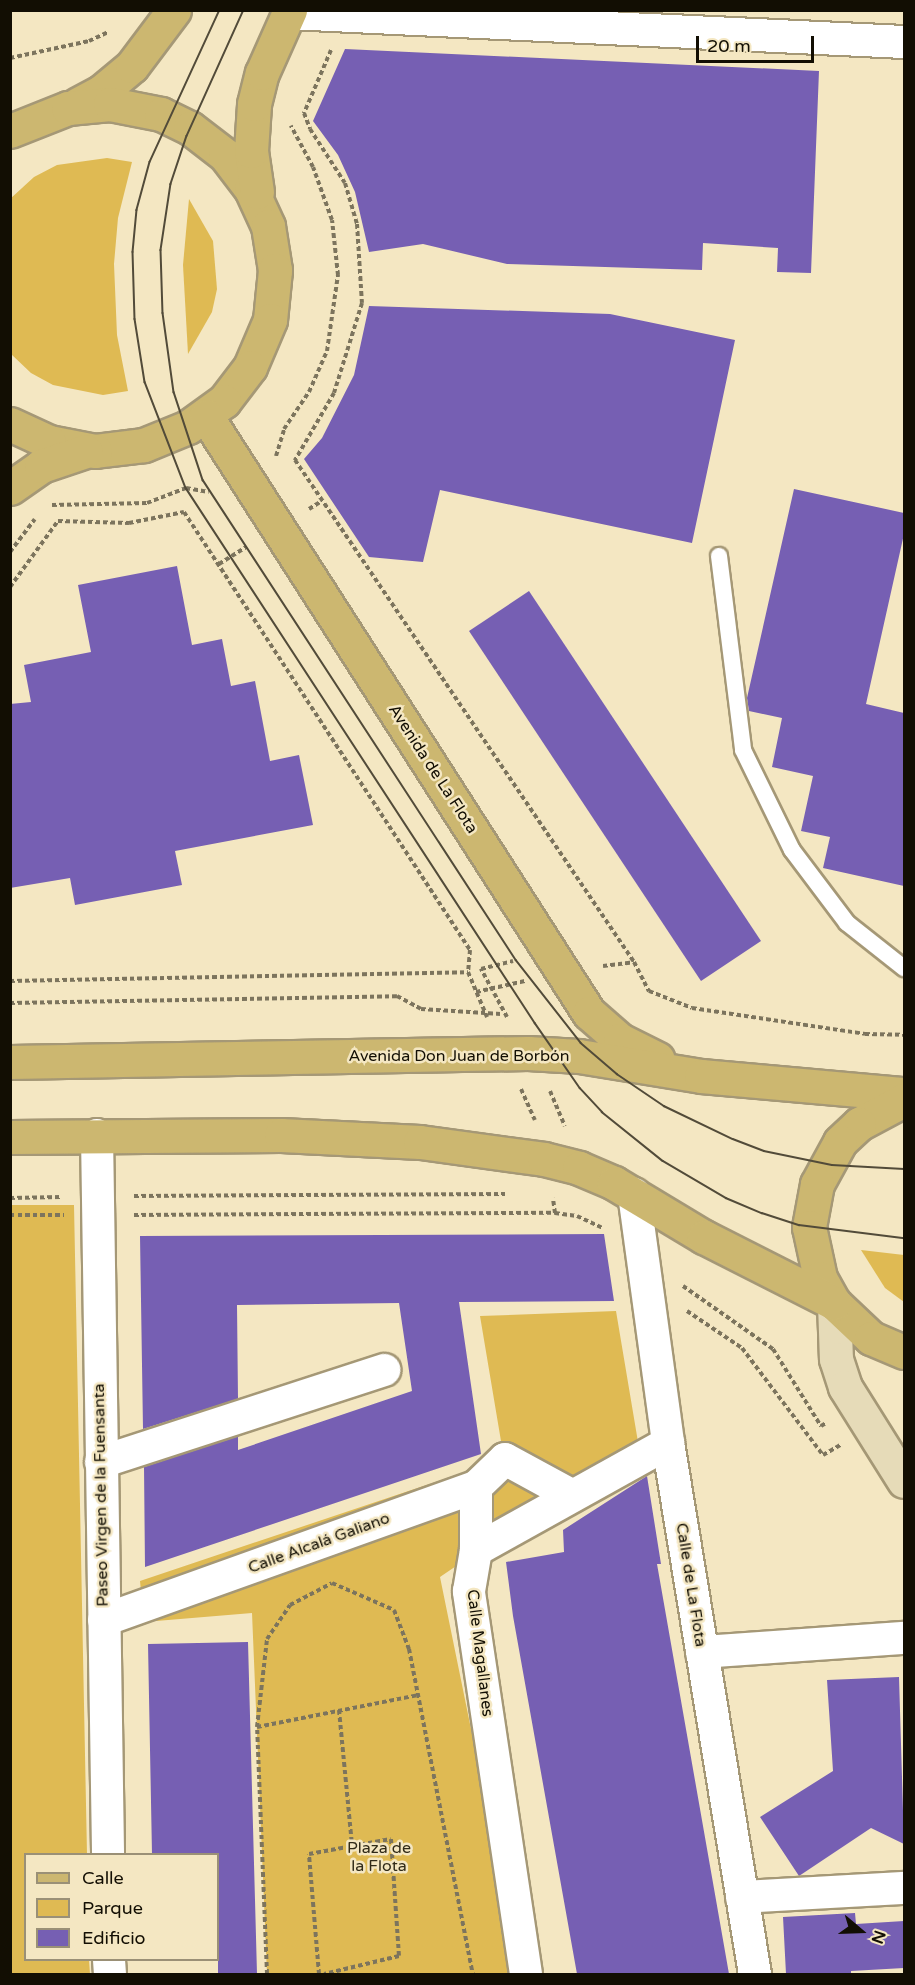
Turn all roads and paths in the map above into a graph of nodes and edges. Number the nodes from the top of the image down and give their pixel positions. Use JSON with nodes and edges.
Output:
{"nodes":[{"id":1,"x":174,"y":10,"type":"edge"},
{"id":2,"x":290,"y":12,"type":"edge"},
{"id":3,"x":347,"y":16,"type":"junction"},
{"id":4,"x":801,"y":24,"type":"edge"},
{"id":5,"x":112,"y":28,"type":"dead end"},
{"id":6,"x":904,"y":42,"type":"edge"},
{"id":7,"x":10,"y":58,"type":"edge"},
{"id":8,"x":68,"y":108,"type":"junction"},
{"id":9,"x":10,"y":131,"type":"edge"},
{"id":10,"x":261,"y":208,"type":"junction"},
{"id":11,"x":206,"y":416,"type":"junction"},
{"id":12,"x":10,"y":424,"type":"edge"},
{"id":13,"x":95,"y":450,"type":"junction"},
{"id":14,"x":10,"y":488,"type":"edge"},
{"id":15,"x":719,"y":556,"type":"dead end"},
{"id":16,"x":10,"y":587,"type":"edge"},
{"id":17,"x":904,"y":968,"type":"edge"},
{"id":18,"x":468,"y":972,"type":"junction"},
{"id":19,"x":10,"y":981,"type":"edge"},
{"id":20,"x":10,"y":1003,"type":"edge"},
{"id":21,"x":485,"y":1013,"type":"junction"},
{"id":22,"x":506,"y":1014,"type":"dead end"},
{"id":23,"x":904,"y":1035,"type":"edge"},
{"id":24,"x":502,"y":1053,"type":"junction"},
{"id":25,"x":10,"y":1062,"type":"edge"},
{"id":26,"x":701,"y":1076,"type":"junction"},
{"id":27,"x":904,"y":1094,"type":"edge"},
{"id":28,"x":904,"y":1100,"type":"edge"},
{"id":29,"x":97,"y":1135,"type":"junction"},
{"id":30,"x":10,"y":1137,"type":"edge"},
{"id":31,"x":544,"y":1159,"type":"junction"},
{"id":32,"x":508,"y":1194,"type":"dead end"},
{"id":33,"x":634,"y":1194,"type":"junction"},
{"id":34,"x":541,"y":1196,"type":"dead end"},
{"id":35,"x":552,"y":1197,"type":"junction"},
{"id":36,"x":10,"y":1198,"type":"edge"},
{"id":37,"x":563,"y":1201,"type":"dead end"},
{"id":38,"x":96,"y":1206,"type":"junction"},
{"id":39,"x":555,"y":1213,"type":"junction"},
{"id":40,"x":10,"y":1215,"type":"edge"},
{"id":41,"x":608,"y":1233,"type":"dead end"},
{"id":42,"x":642,"y":1258,"type":"junction"},
{"id":43,"x":834,"y":1303,"type":"junction"},
{"id":44,"x":648,"y":1305,"type":"junction"},
{"id":45,"x":904,"y":1352,"type":"edge"},
{"id":46,"x":384,"y":1370,"type":"dead end"},
{"id":47,"x":863,"y":1419,"type":"junction"},
{"id":48,"x":668,"y":1443,"type":"junction"},
{"id":49,"x":101,"y":1462,"type":"junction"},
{"id":50,"x":904,"y":1481,"type":"edge"},
{"id":51,"x":476,"y":1487,"type":"junction"},
{"id":52,"x":571,"y":1495,"type":"junction"},
{"id":53,"x":476,"y":1550,"type":"junction"},
{"id":54,"x":104,"y":1620,"type":"junction"},
{"id":55,"x":904,"y":1638,"type":"edge"},
{"id":56,"x":702,"y":1652,"type":"junction"},
{"id":57,"x":418,"y":1695,"type":"junction"},
{"id":58,"x":339,"y":1710,"type":"junction"},
{"id":59,"x":256,"y":1727,"type":"junction"},
{"id":60,"x":352,"y":1845,"type":"junction"},
{"id":61,"x":108,"y":1853,"type":"edge"},
{"id":62,"x":904,"y":1888,"type":"edge"},
{"id":63,"x":742,"y":1897,"type":"junction"},
{"id":64,"x":267,"y":1974,"type":"edge"},
{"id":65,"x":319,"y":1974,"type":"edge"},
{"id":66,"x":324,"y":1974,"type":"edge"},
{"id":67,"x":473,"y":1974,"type":"edge"},
{"id":68,"x":526,"y":1974,"type":"edge"},
{"id":69,"x":755,"y":1974,"type":"edge"}],
"edges":[{"from":1,"to":8,"type":"main road"},
{"from":2,"to":3,"type":"street"},
{"from":2,"to":10,"type":"main road"},
{"from":3,"to":4,"type":"street"},
{"from":3,"to":23,"type":"path"},
{"from":4,"to":6,"type":"street"},
{"from":5,"to":7,"type":"path"},
{"from":8,"to":9,"type":"main road"},
{"from":8,"to":10,"type":"main road"},
{"from":10,"to":11,"type":"main road"},
{"from":11,"to":13,"type":"main road"},
{"from":11,"to":26,"type":"main road","name":"Avenida de La Flota"},
{"from":12,"to":13,"type":"main road"},
{"from":13,"to":14,"type":"main road"},
{"from":15,"to":17,"type":"lane"},
{"from":16,"to":18,"type":"path"},
{"from":18,"to":19,"type":"path"},
{"from":18,"to":21,"type":"path"},
{"from":20,"to":21,"type":"path"},
{"from":21,"to":22,"type":"path"},
{"from":21,"to":24,"type":"path"},
{"from":24,"to":25,"type":"main road","name":"Avenida Don Juan de Borbón"},
{"from":24,"to":26,"type":"main road","name":"Avenida Don Juan de Borbón"},
{"from":24,"to":31,"type":"path"},
{"from":26,"to":27,"type":"main road","name":"Avenida Don Juan de Borbón"},
{"from":28,"to":43,"type":"main road"},
{"from":29,"to":30,"type":"main road"},
{"from":29,"to":31,"type":"main road"},
{"from":29,"to":38,"type":"street","name":"Paseo Virgen de la Fuensanta"},
{"from":31,"to":33,"type":"main road"},
{"from":31,"to":35,"type":"path"},
{"from":32,"to":38,"type":"path"},
{"from":33,"to":42,"type":"street","name":"Calle de La Flota"},
{"from":33,"to":43,"type":"main road"},
{"from":34,"to":35,"type":"path"},
{"from":35,"to":37,"type":"path"},
{"from":35,"to":39,"type":"path"},
{"from":36,"to":38,"type":"path"},
{"from":38,"to":39,"type":"path"},
{"from":38,"to":40,"type":"path"},
{"from":38,"to":49,"type":"street","name":"Paseo Virgen de la Fuensanta"},
{"from":39,"to":41,"type":"path"},
{"from":42,"to":44,"type":"street","name":"Calle de La Flota"},
{"from":42,"to":47,"type":"path"},
{"from":43,"to":45,"type":"main road"},
{"from":43,"to":47,"type":"main road"},
{"from":44,"to":47,"type":"path"},
{"from":44,"to":48,"type":"street","name":"Calle de La Flota"},
{"from":46,"to":49,"type":"street"},
{"from":47,"to":50,"type":"main road"},
{"from":48,"to":52,"type":"street"},
{"from":48,"to":56,"type":"street","name":"Calle de La Flota"},
{"from":49,"to":54,"type":"street","name":"Paseo Virgen de la Fuensanta"},
{"from":51,"to":52,"type":"street"},
{"from":51,"to":53,"type":"street"},
{"from":51,"to":54,"type":"street","name":"Calle Alcalá Galiano"},
{"from":52,"to":53,"type":"street"},
{"from":53,"to":68,"type":"street","name":"Calle Magallanes"},
{"from":54,"to":61,"type":"street","name":"Paseo Virgen de la Fuensanta"},
{"from":55,"to":56,"type":"street"},
{"from":56,"to":63,"type":"street","name":"Calle de La Flota"},
{"from":57,"to":58,"type":"path"},
{"from":57,"to":59,"type":"path"},
{"from":57,"to":67,"type":"path"},
{"from":58,"to":59,"type":"path"},
{"from":58,"to":60,"type":"path"},
{"from":59,"to":64,"type":"path"},
{"from":60,"to":65,"type":"path"},
{"from":60,"to":66,"type":"path"},
{"from":62,"to":63,"type":"street"},
{"from":63,"to":69,"type":"street","name":"Calle de La Flota"}]}
